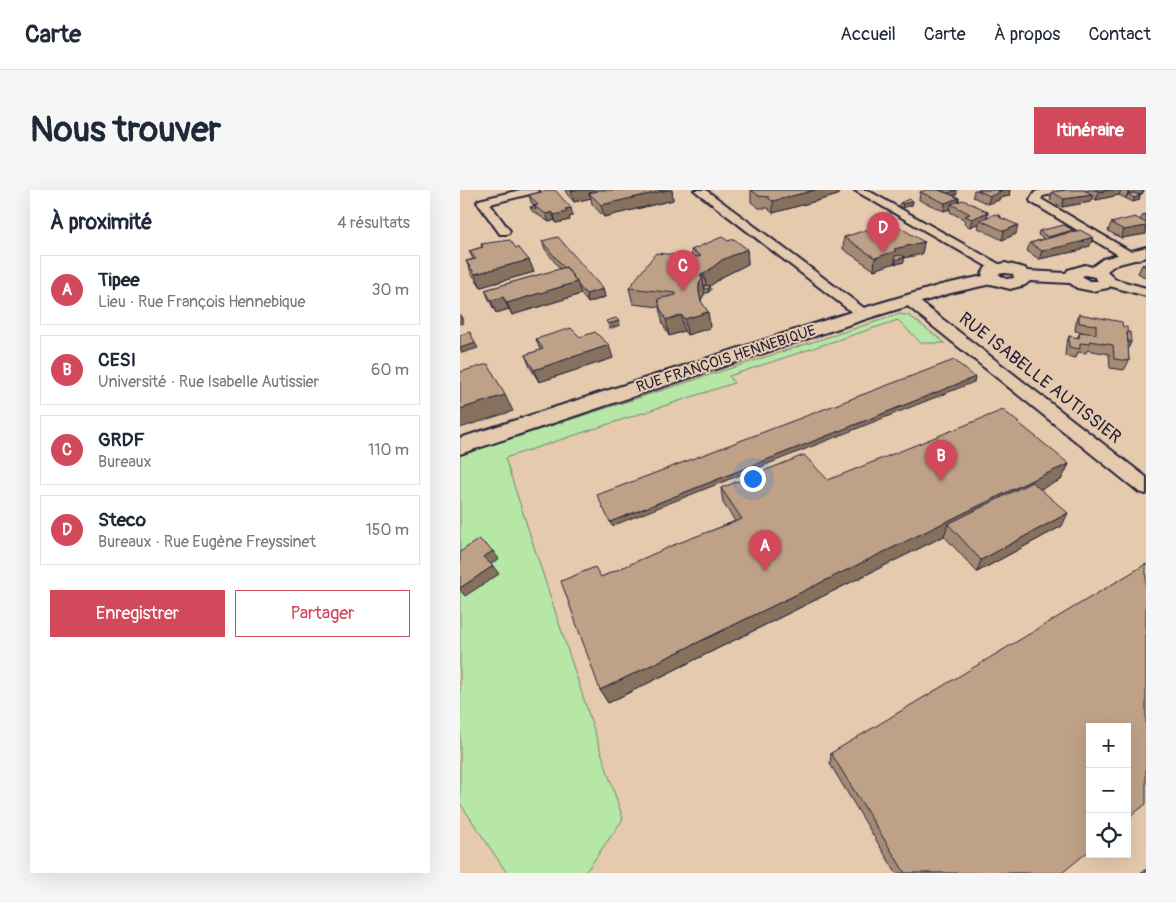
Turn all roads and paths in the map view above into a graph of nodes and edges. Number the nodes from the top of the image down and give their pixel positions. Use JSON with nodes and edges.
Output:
{"nodes":[{"id":1,"x":534,"y":190,"type":"edge"},
{"id":2,"x":699,"y":190,"type":"edge"},
{"id":3,"x":859,"y":190,"type":"edge"},
{"id":4,"x":1057,"y":190,"type":"edge"},
{"id":5,"x":504,"y":231,"type":"dead end"},
{"id":6,"x":1146,"y":252,"type":"edge"},
{"id":7,"x":1129,"y":256,"type":"junction"},
{"id":8,"x":996,"y":274,"type":"junction"},
{"id":9,"x":1101,"y":276,"type":"junction"},
{"id":10,"x":1146,"y":292,"type":"edge"},
{"id":11,"x":909,"y":300,"type":"junction"},
{"id":12,"x":863,"y":314,"type":"junction"},
{"id":13,"x":460,"y":446,"type":"edge"},
{"id":14,"x":1146,"y":487,"type":"edge"}],
"edges":[{"from":1,"to":5,"type":"street"},
{"from":2,"to":12,"type":"street"},
{"from":3,"to":8,"type":"street"},
{"from":4,"to":7,"type":"street"},
{"from":6,"to":7,"type":"street"},
{"from":7,"to":9,"type":"street"},
{"from":8,"to":9,"type":"street"},
{"from":8,"to":11,"type":"street","name":"RUE FRANÇOIS HENNEBIQUE"},
{"from":9,"to":10,"type":"street"},
{"from":11,"to":12,"type":"street","name":"RUE FRANÇOIS HENNEBIQUE"},
{"from":11,"to":14,"type":"street","name":"RUE ISABELLE AUTISSIER"},
{"from":12,"to":13,"type":"street","name":"RUE FRANÇOIS HENNEBIQUE"}]}
